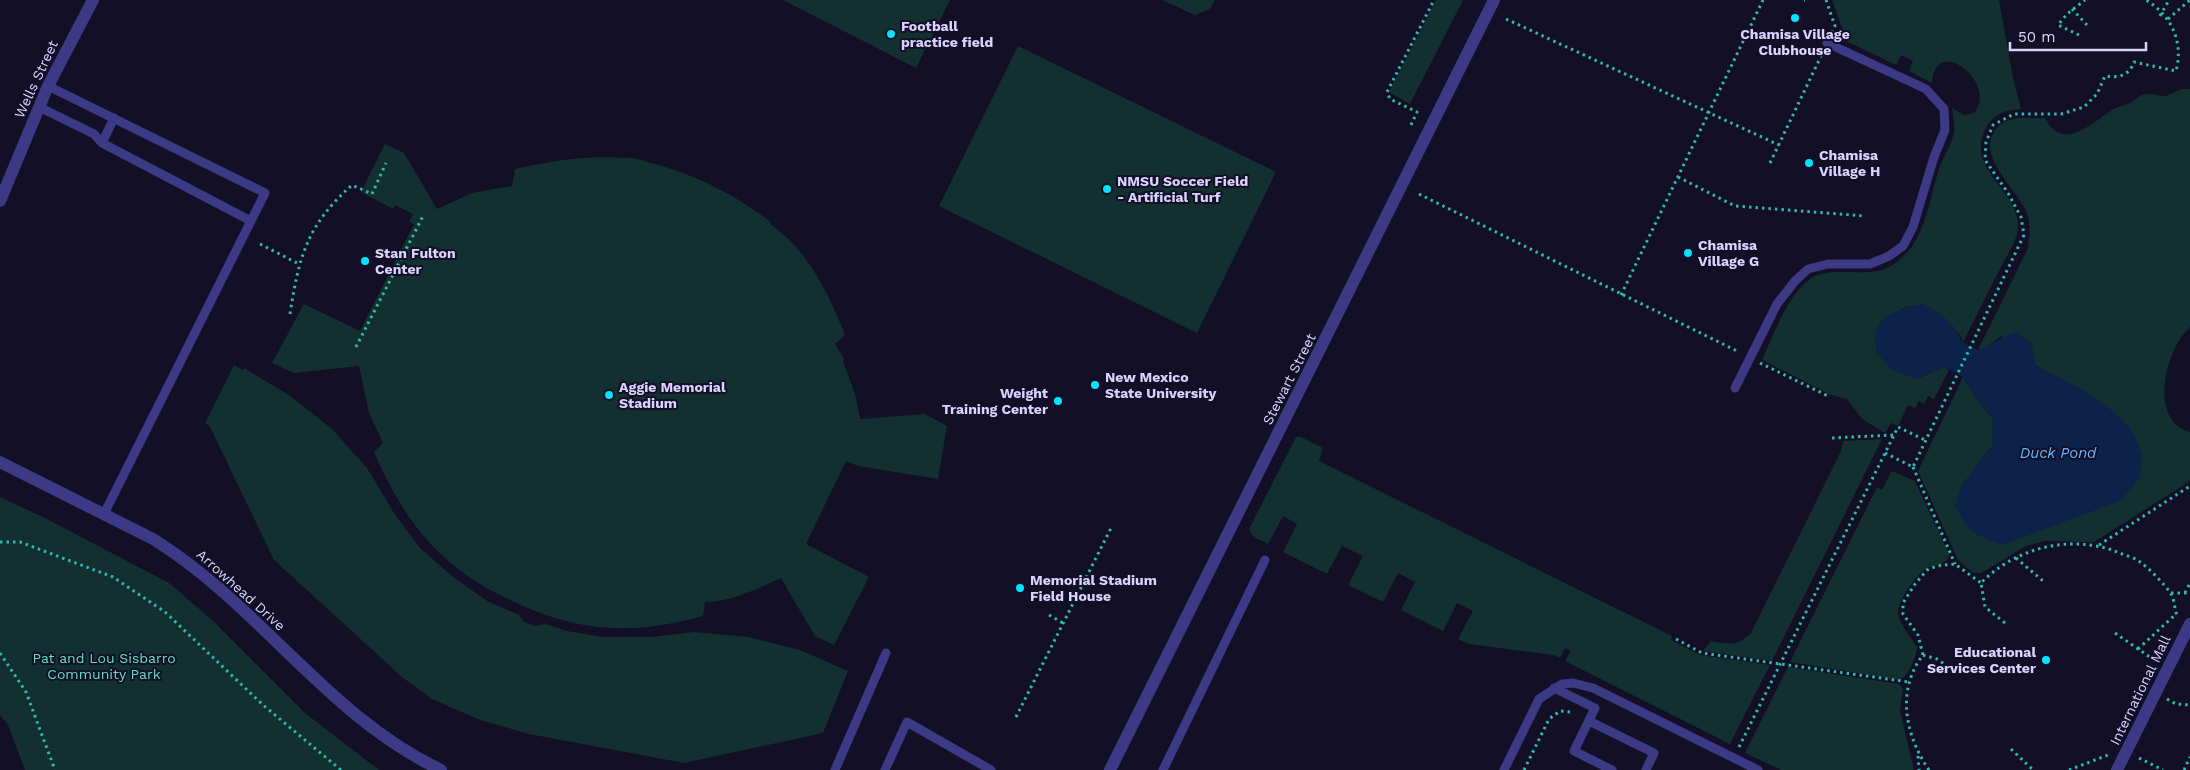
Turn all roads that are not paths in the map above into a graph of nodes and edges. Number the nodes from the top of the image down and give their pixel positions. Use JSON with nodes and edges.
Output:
{"nodes":[{"id":1,"x":93,"y":0,"type":"edge"},
{"id":2,"x":1494,"y":0,"type":"edge"},
{"id":3,"x":1827,"y":43,"type":"road end"},
{"id":4,"x":48,"y":86,"type":"junction"},
{"id":5,"x":39,"y":107,"type":"junction"},
{"id":6,"x":114,"y":118,"type":"junction"},
{"id":7,"x":102,"y":143,"type":"junction"},
{"id":8,"x":0,"y":201,"type":"edge"},
{"id":9,"x":251,"y":221,"type":"junction"},
{"id":10,"x":1735,"y":388,"type":"dead end"},
{"id":11,"x":0,"y":462,"type":"edge"},
{"id":12,"x":104,"y":514,"type":"junction"},
{"id":13,"x":1265,"y":560,"type":"dead end"},
{"id":14,"x":2188,"y":629,"type":"edge"},
{"id":15,"x":886,"y":653,"type":"dead end"},
{"id":16,"x":1554,"y":688,"type":"junction"},
{"id":17,"x":1589,"y":721,"type":"junction"},
{"id":18,"x":441,"y":770,"type":"edge"},
{"id":19,"x":835,"y":770,"type":"edge"},
{"id":20,"x":885,"y":770,"type":"edge"},
{"id":21,"x":992,"y":770,"type":"edge"},
{"id":22,"x":1110,"y":770,"type":"edge"},
{"id":23,"x":1163,"y":770,"type":"edge"},
{"id":24,"x":1504,"y":770,"type":"edge"},
{"id":25,"x":1612,"y":770,"type":"edge"},
{"id":26,"x":1646,"y":770,"type":"edge"},
{"id":27,"x":1758,"y":770,"type":"edge"},
{"id":28,"x":2117,"y":770,"type":"edge"}],
"edges":[{"from":1,"to":4,"type":"street","name":"Wells Street"},
{"from":2,"to":22,"type":"street","name":"Stewart Street"},
{"from":3,"to":10,"type":"lane"},
{"from":4,"to":5,"type":"street","name":"Wells Street"},
{"from":4,"to":6,"type":"lane"},
{"from":5,"to":7,"type":"lane"},
{"from":5,"to":8,"type":"street","name":"Wells Street"},
{"from":6,"to":7,"type":"lane"},
{"from":6,"to":9,"type":"lane"},
{"from":7,"to":9,"type":"lane"},
{"from":9,"to":12,"type":"lane"},
{"from":11,"to":12,"type":"street","name":"Arrowhead Drive"},
{"from":12,"to":18,"type":"street","name":"Arrowhead Drive"},
{"from":13,"to":23,"type":"lane"},
{"from":14,"to":28,"type":"street","name":"International Mall"},
{"from":15,"to":19,"type":"lane"},
{"from":16,"to":17,"type":"lane"},
{"from":16,"to":24,"type":"lane"},
{"from":16,"to":27,"type":"lane"},
{"from":17,"to":25,"type":"lane"},
{"from":17,"to":26,"type":"lane"},
{"from":20,"to":21,"type":"lane"}]}
